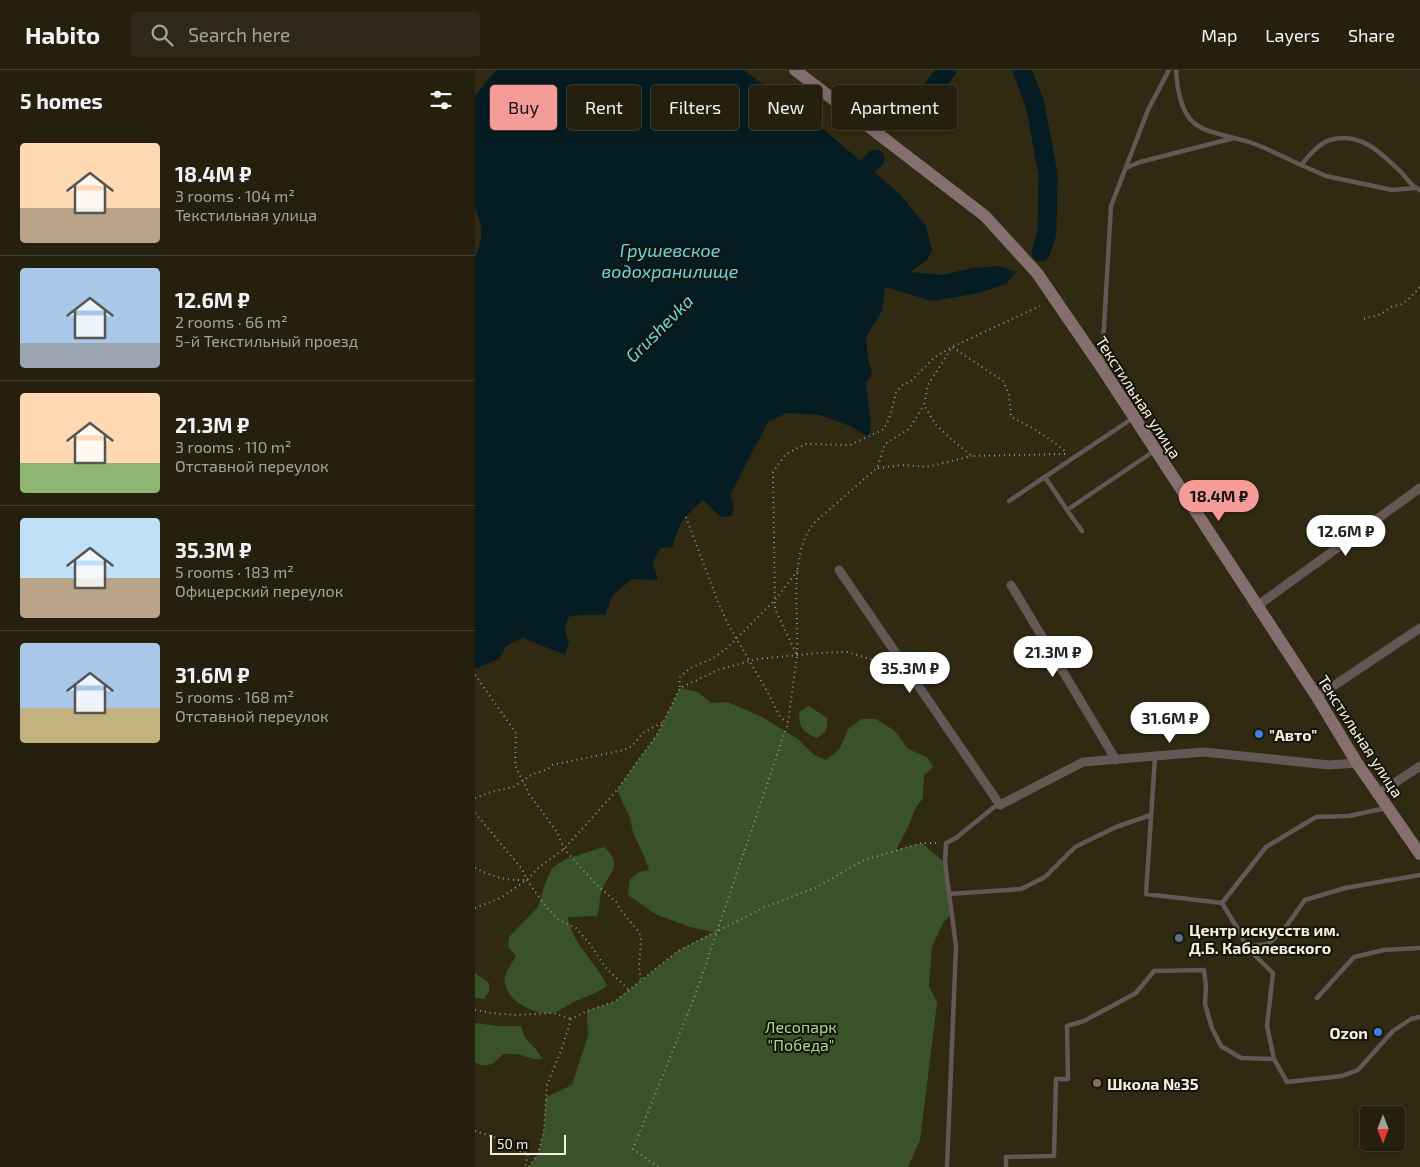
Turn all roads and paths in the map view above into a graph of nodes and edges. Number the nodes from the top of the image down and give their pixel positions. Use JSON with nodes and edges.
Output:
{"nodes":[{"id":1,"x":795,"y":70,"type":"edge"},
{"id":2,"x":1169,"y":70,"type":"edge"},
{"id":3,"x":1176,"y":70,"type":"edge"},
{"id":4,"x":1235,"y":138,"type":"junction"},
{"id":5,"x":1301,"y":165,"type":"junction"},
{"id":6,"x":1125,"y":168,"type":"junction"},
{"id":7,"x":1417,"y":189,"type":"edge"},
{"id":8,"x":1420,"y":287,"type":"edge"},
{"id":9,"x":1040,"y":306,"type":"dead end"},
{"id":10,"x":1364,"y":319,"type":"dead end"},
{"id":11,"x":952,"y":347,"type":"junction"},
{"id":12,"x":1102,"y":368,"type":"junction"},
{"id":13,"x":924,"y":405,"type":"junction"},
{"id":14,"x":1134,"y":417,"type":"junction"},
{"id":15,"x":1155,"y":450,"type":"junction"},
{"id":16,"x":972,"y":456,"type":"junction"},
{"id":17,"x":877,"y":468,"type":"junction"},
{"id":18,"x":1045,"y":477,"type":"junction"},
{"id":19,"x":1420,"y":488,"type":"edge"},
{"id":20,"x":1009,"y":501,"type":"dead end"},
{"id":21,"x":1067,"y":510,"type":"junction"},
{"id":22,"x":686,"y":518,"type":"dead end"},
{"id":23,"x":1082,"y":531,"type":"dead end"},
{"id":24,"x":798,"y":570,"type":"junction"},
{"id":25,"x":839,"y":570,"type":"dead end"},
{"id":26,"x":1011,"y":585,"type":"dead end"},
{"id":27,"x":775,"y":600,"type":"junction"},
{"id":28,"x":1257,"y":606,"type":"junction"},
{"id":29,"x":1420,"y":628,"type":"edge"},
{"id":30,"x":737,"y":638,"type":"junction"},
{"id":31,"x":797,"y":655,"type":"junction"},
{"id":32,"x":750,"y":661,"type":"junction"},
{"id":33,"x":475,"y":675,"type":"edge"},
{"id":34,"x":903,"y":677,"type":"dead end"},
{"id":35,"x":680,"y":688,"type":"junction"},
{"id":36,"x":1317,"y":697,"type":"junction"},
{"id":37,"x":664,"y":722,"type":"junction"},
{"id":38,"x":788,"y":723,"type":"junction"},
{"id":39,"x":1155,"y":757,"type":"junction"},
{"id":40,"x":1116,"y":760,"type":"junction"},
{"id":41,"x":1357,"y":763,"type":"junction"},
{"id":42,"x":1420,"y":766,"type":"edge"},
{"id":43,"x":523,"y":780,"type":"junction"},
{"id":44,"x":1378,"y":794,"type":"junction"},
{"id":45,"x":475,"y":798,"type":"edge"},
{"id":46,"x":1000,"y":804,"type":"junction"},
{"id":47,"x":1388,"y":808,"type":"junction"},
{"id":48,"x":475,"y":813,"type":"edge"},
{"id":49,"x":1151,"y":815,"type":"junction"},
{"id":50,"x":946,"y":843,"type":"junction"},
{"id":51,"x":564,"y":849,"type":"junction"},
{"id":52,"x":1420,"y":854,"type":"edge"},
{"id":53,"x":475,"y":868,"type":"edge"},
{"id":54,"x":1420,"y":875,"type":"edge"},
{"id":55,"x":527,"y":880,"type":"junction"},
{"id":56,"x":949,"y":894,"type":"junction"},
{"id":57,"x":1221,"y":903,"type":"junction"},
{"id":58,"x":475,"y":908,"type":"edge"},
{"id":59,"x":717,"y":931,"type":"junction"},
{"id":60,"x":1246,"y":947,"type":"junction"},
{"id":61,"x":1420,"y":948,"type":"edge"},
{"id":62,"x":641,"y":981,"type":"junction"},
{"id":63,"x":629,"y":990,"type":"junction"},
{"id":64,"x":1317,"y":998,"type":"dead end"},
{"id":65,"x":475,"y":1010,"type":"edge"},
{"id":66,"x":1420,"y":1017,"type":"edge"},
{"id":67,"x":571,"y":1019,"type":"junction"},
{"id":68,"x":1274,"y":1059,"type":"junction"},
{"id":69,"x":475,"y":1131,"type":"edge"},
{"id":70,"x":527,"y":1167,"type":"edge"},
{"id":71,"x":658,"y":1167,"type":"edge"},
{"id":72,"x":947,"y":1167,"type":"edge"},
{"id":73,"x":1006,"y":1167,"type":"edge"}],
"edges":[{"from":1,"to":12,"type":"main road","name":"Текстильная улица"},
{"from":2,"to":6,"type":"lane"},
{"from":3,"to":4,"type":"lane"},
{"from":4,"to":5,"type":"lane"},
{"from":4,"to":6,"type":"lane"},
{"from":5,"to":7,"type":"lane"},
{"from":5,"to":7,"type":"lane"},
{"from":6,"to":12,"type":"lane"},
{"from":8,"to":10,"type":"path"},
{"from":9,"to":11,"type":"path"},
{"from":11,"to":13,"type":"path"},
{"from":11,"to":16,"type":"path"},
{"from":11,"to":27,"type":"path"},
{"from":12,"to":14,"type":"main road","name":"Текстильная улица"},
{"from":13,"to":16,"type":"path"},
{"from":13,"to":17,"type":"path"},
{"from":14,"to":15,"type":"main road","name":"Текстильная улица"},
{"from":14,"to":18,"type":"lane"},
{"from":15,"to":21,"type":"lane"},
{"from":15,"to":28,"type":"main road","name":"Текстильная улица"},
{"from":16,"to":17,"type":"path"},
{"from":17,"to":24,"type":"path"},
{"from":18,"to":20,"type":"lane"},
{"from":18,"to":21,"type":"lane"},
{"from":19,"to":28,"type":"street"},
{"from":21,"to":23,"type":"lane"},
{"from":22,"to":30,"type":"path"},
{"from":24,"to":27,"type":"path"},
{"from":24,"to":31,"type":"path"},
{"from":25,"to":46,"type":"street"},
{"from":26,"to":40,"type":"street"},
{"from":27,"to":30,"type":"path"},
{"from":27,"to":31,"type":"path"},
{"from":28,"to":36,"type":"main road","name":"Текстильная улица"},
{"from":29,"to":36,"type":"street"},
{"from":30,"to":32,"type":"path"},
{"from":30,"to":35,"type":"path"},
{"from":31,"to":32,"type":"path"},
{"from":31,"to":34,"type":"path"},
{"from":31,"to":38,"type":"path"},
{"from":32,"to":35,"type":"path"},
{"from":32,"to":38,"type":"path"},
{"from":33,"to":43,"type":"path"},
{"from":35,"to":37,"type":"path"},
{"from":36,"to":41,"type":"main road","name":"Текстильная улица"},
{"from":37,"to":43,"type":"path"},
{"from":37,"to":51,"type":"path"},
{"from":38,"to":59,"type":"path"},
{"from":39,"to":40,"type":"street"},
{"from":39,"to":41,"type":"street"},
{"from":39,"to":49,"type":"lane"},
{"from":40,"to":46,"type":"street"},
{"from":41,"to":44,"type":"main road","name":"Текстильная улица"},
{"from":42,"to":44,"type":"street"},
{"from":43,"to":45,"type":"path"},
{"from":43,"to":51,"type":"path"},
{"from":44,"to":47,"type":"main road","name":"Текстильная улица"},
{"from":46,"to":50,"type":"lane"},
{"from":47,"to":52,"type":"main road","name":"Текстильная улица"},
{"from":47,"to":57,"type":"lane"},
{"from":48,"to":55,"type":"path"},
{"from":49,"to":56,"type":"lane"},
{"from":49,"to":57,"type":"lane"},
{"from":50,"to":56,"type":"lane"},
{"from":50,"to":59,"type":"path"},
{"from":51,"to":55,"type":"path"},
{"from":51,"to":62,"type":"path"},
{"from":53,"to":55,"type":"path"},
{"from":54,"to":60,"type":"lane"},
{"from":55,"to":58,"type":"path"},
{"from":55,"to":63,"type":"path"},
{"from":56,"to":72,"type":"lane"},
{"from":57,"to":60,"type":"lane"},
{"from":59,"to":62,"type":"path"},
{"from":59,"to":71,"type":"path"},
{"from":60,"to":68,"type":"lane"},
{"from":61,"to":64,"type":"lane"},
{"from":62,"to":63,"type":"path"},
{"from":63,"to":67,"type":"path"},
{"from":65,"to":67,"type":"path"},
{"from":66,"to":68,"type":"lane"},
{"from":67,"to":70,"type":"path"},
{"from":68,"to":73,"type":"lane"},
{"from":69,"to":70,"type":"path"}]}
